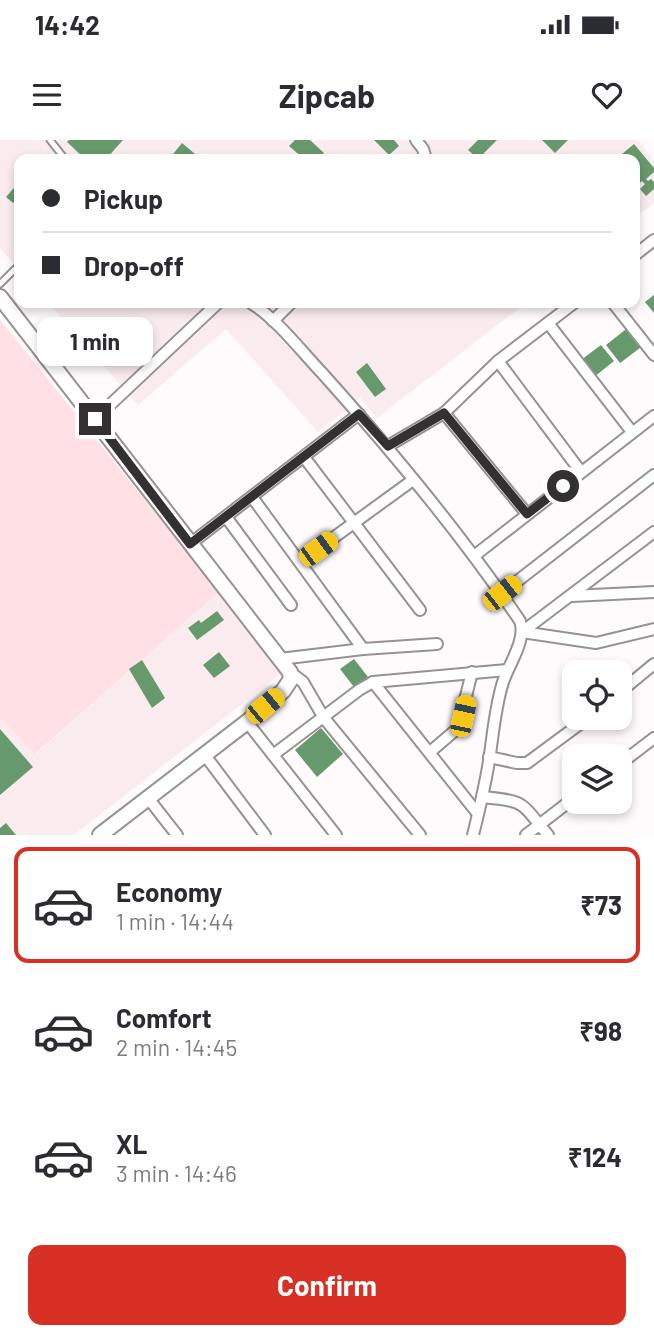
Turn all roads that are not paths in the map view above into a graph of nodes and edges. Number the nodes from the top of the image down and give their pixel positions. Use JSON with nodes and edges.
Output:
{"nodes":[{"id":1,"x":50,"y":140,"type":"edge"},
{"id":2,"x":61,"y":154,"type":"edge"},
{"id":3,"x":14,"y":270,"type":"edge"},
{"id":4,"x":0,"y":284,"type":"edge"},
{"id":5,"x":0,"y":297,"type":"edge"},
{"id":6,"x":213,"y":308,"type":"edge"},
{"id":7,"x":257,"y":308,"type":"edge"},
{"id":8,"x":286,"y":308,"type":"edge"},
{"id":9,"x":568,"y":308,"type":"edge"},
{"id":10,"x":617,"y":308,"type":"edge"},
{"id":11,"x":273,"y":321,"type":"junction"},
{"id":12,"x":548,"y":323,"type":"junction"},
{"id":13,"x":654,"y":355,"type":"edge"},
{"id":14,"x":498,"y":361,"type":"junction"},
{"id":15,"x":444,"y":413,"type":"junction"},
{"id":16,"x":359,"y":414,"type":"junction"},
{"id":17,"x":654,"y":415,"type":"edge"},
{"id":18,"x":95,"y":419,"type":"junction"},
{"id":19,"x":632,"y":432,"type":"junction"},
{"id":20,"x":388,"y":446,"type":"junction"},
{"id":21,"x":304,"y":457,"type":"junction"},
{"id":22,"x":581,"y":472,"type":"junction"},
{"id":23,"x":654,"y":475,"type":"edge"},
{"id":24,"x":413,"y":480,"type":"junction"},
{"id":25,"x":252,"y":497,"type":"junction"},
{"id":26,"x":527,"y":514,"type":"junction"},
{"id":27,"x":226,"y":517,"type":"junction"},
{"id":28,"x":354,"y":523,"type":"junction"},
{"id":29,"x":654,"y":532,"type":"edge"},
{"id":30,"x":190,"y":544,"type":"junction"},
{"id":31,"x":474,"y":556,"type":"junction"},
{"id":32,"x":300,"y":562,"type":"junction"},
{"id":33,"x":654,"y":592,"type":"edge"},
{"id":34,"x":502,"y":593,"type":"junction"},
{"id":35,"x":572,"y":596,"type":"junction"},
{"id":36,"x":291,"y":605,"type":"dead end"},
{"id":37,"x":420,"y":610,"type":"dead end"},
{"id":38,"x":654,"y":629,"type":"edge"},
{"id":39,"x":522,"y":632,"type":"junction"},
{"id":40,"x":437,"y":644,"type":"dead end"},
{"id":41,"x":363,"y":649,"type":"junction"},
{"id":42,"x":280,"y":659,"type":"junction"},
{"id":43,"x":654,"y":664,"type":"edge"},
{"id":44,"x":507,"y":670,"type":"junction"},
{"id":45,"x":290,"y":672,"type":"junction"},
{"id":46,"x":472,"y":673,"type":"junction"},
{"id":47,"x":373,"y":682,"type":"junction"},
{"id":48,"x":632,"y":682,"type":"edge"},
{"id":49,"x":324,"y":718,"type":"junction"},
{"id":50,"x":247,"y":722,"type":"junction"},
{"id":51,"x":572,"y":730,"type":"edge"},
{"id":52,"x":654,"y":738,"type":"edge"},
{"id":53,"x":430,"y":752,"type":"junction"},
{"id":54,"x":204,"y":754,"type":"junction"},
{"id":55,"x":274,"y":755,"type":"junction"},
{"id":56,"x":632,"y":755,"type":"edge"},
{"id":57,"x":489,"y":757,"type":"junction"},
{"id":58,"x":482,"y":797,"type":"junction"},
{"id":59,"x":148,"y":798,"type":"junction"},
{"id":60,"x":562,"y":808,"type":"edge"},
{"id":61,"x":478,"y":814,"type":"junction"},
{"id":62,"x":539,"y":825,"type":"junction"},
{"id":63,"x":109,"y":832,"type":"edge"},
{"id":64,"x":177,"y":835,"type":"edge"},
{"id":65,"x":265,"y":835,"type":"edge"},
{"id":66,"x":336,"y":835,"type":"edge"},
{"id":67,"x":420,"y":835,"type":"edge"},
{"id":68,"x":473,"y":835,"type":"edge"},
{"id":69,"x":526,"y":835,"type":"edge"},
{"id":70,"x":548,"y":835,"type":"edge"}],
"edges":[{"from":1,"to":2,"type":"lane"},
{"from":3,"to":4,"type":"lane"},
{"from":5,"to":18,"type":"street"},
{"from":6,"to":18,"type":"street"},
{"from":7,"to":11,"type":"street"},
{"from":8,"to":11,"type":"street"},
{"from":9,"to":12,"type":"street"},
{"from":10,"to":13,"type":"street"},
{"from":11,"to":16,"type":"street"},
{"from":12,"to":14,"type":"street"},
{"from":12,"to":19,"type":"street"},
{"from":14,"to":15,"type":"street"},
{"from":14,"to":22,"type":"street"},
{"from":15,"to":20,"type":"street"},
{"from":15,"to":26,"type":"street"},
{"from":16,"to":20,"type":"street"},
{"from":16,"to":21,"type":"street"},
{"from":17,"to":19,"type":"street"},
{"from":18,"to":30,"type":"street"},
{"from":19,"to":22,"type":"street"},
{"from":20,"to":24,"type":"street"},
{"from":21,"to":25,"type":"street"},
{"from":21,"to":28,"type":"street"},
{"from":22,"to":26,"type":"street"},
{"from":23,"to":34,"type":"street"},
{"from":24,"to":28,"type":"street"},
{"from":24,"to":31,"type":"street"},
{"from":25,"to":27,"type":"street"},
{"from":25,"to":32,"type":"street"},
{"from":26,"to":31,"type":"street"},
{"from":27,"to":30,"type":"street"},
{"from":27,"to":36,"type":"street"},
{"from":28,"to":32,"type":"street"},
{"from":28,"to":37,"type":"street"},
{"from":29,"to":35,"type":"street"},
{"from":30,"to":42,"type":"street"},
{"from":31,"to":34,"type":"street"},
{"from":32,"to":41,"type":"street"},
{"from":33,"to":35,"type":"street"},
{"from":34,"to":39,"type":"street"},
{"from":35,"to":39,"type":"street"},
{"from":38,"to":39,"type":"street"},
{"from":39,"to":44,"type":"street"},
{"from":40,"to":41,"type":"street"},
{"from":41,"to":42,"type":"street"},
{"from":42,"to":45,"type":"street"},
{"from":43,"to":48,"type":"street"},
{"from":44,"to":46,"type":"street"},
{"from":44,"to":57,"type":"street"},
{"from":45,"to":49,"type":"street"},
{"from":45,"to":50,"type":"street"},
{"from":46,"to":47,"type":"street"},
{"from":46,"to":53,"type":"street"},
{"from":47,"to":49,"type":"street"},
{"from":47,"to":53,"type":"street"},
{"from":49,"to":55,"type":"street"},
{"from":49,"to":67,"type":"street"},
{"from":50,"to":54,"type":"street"},
{"from":50,"to":55,"type":"street"},
{"from":51,"to":57,"type":"street"},
{"from":52,"to":56,"type":"street"},
{"from":53,"to":61,"type":"street"},
{"from":54,"to":59,"type":"street"},
{"from":54,"to":65,"type":"street"},
{"from":55,"to":66,"type":"street"},
{"from":57,"to":58,"type":"street"},
{"from":58,"to":61,"type":"street"},
{"from":58,"to":62,"type":"street"},
{"from":59,"to":63,"type":"street"},
{"from":59,"to":64,"type":"street"},
{"from":60,"to":62,"type":"street"},
{"from":61,"to":68,"type":"street"},
{"from":62,"to":69,"type":"street"},
{"from":62,"to":70,"type":"street"}]}
